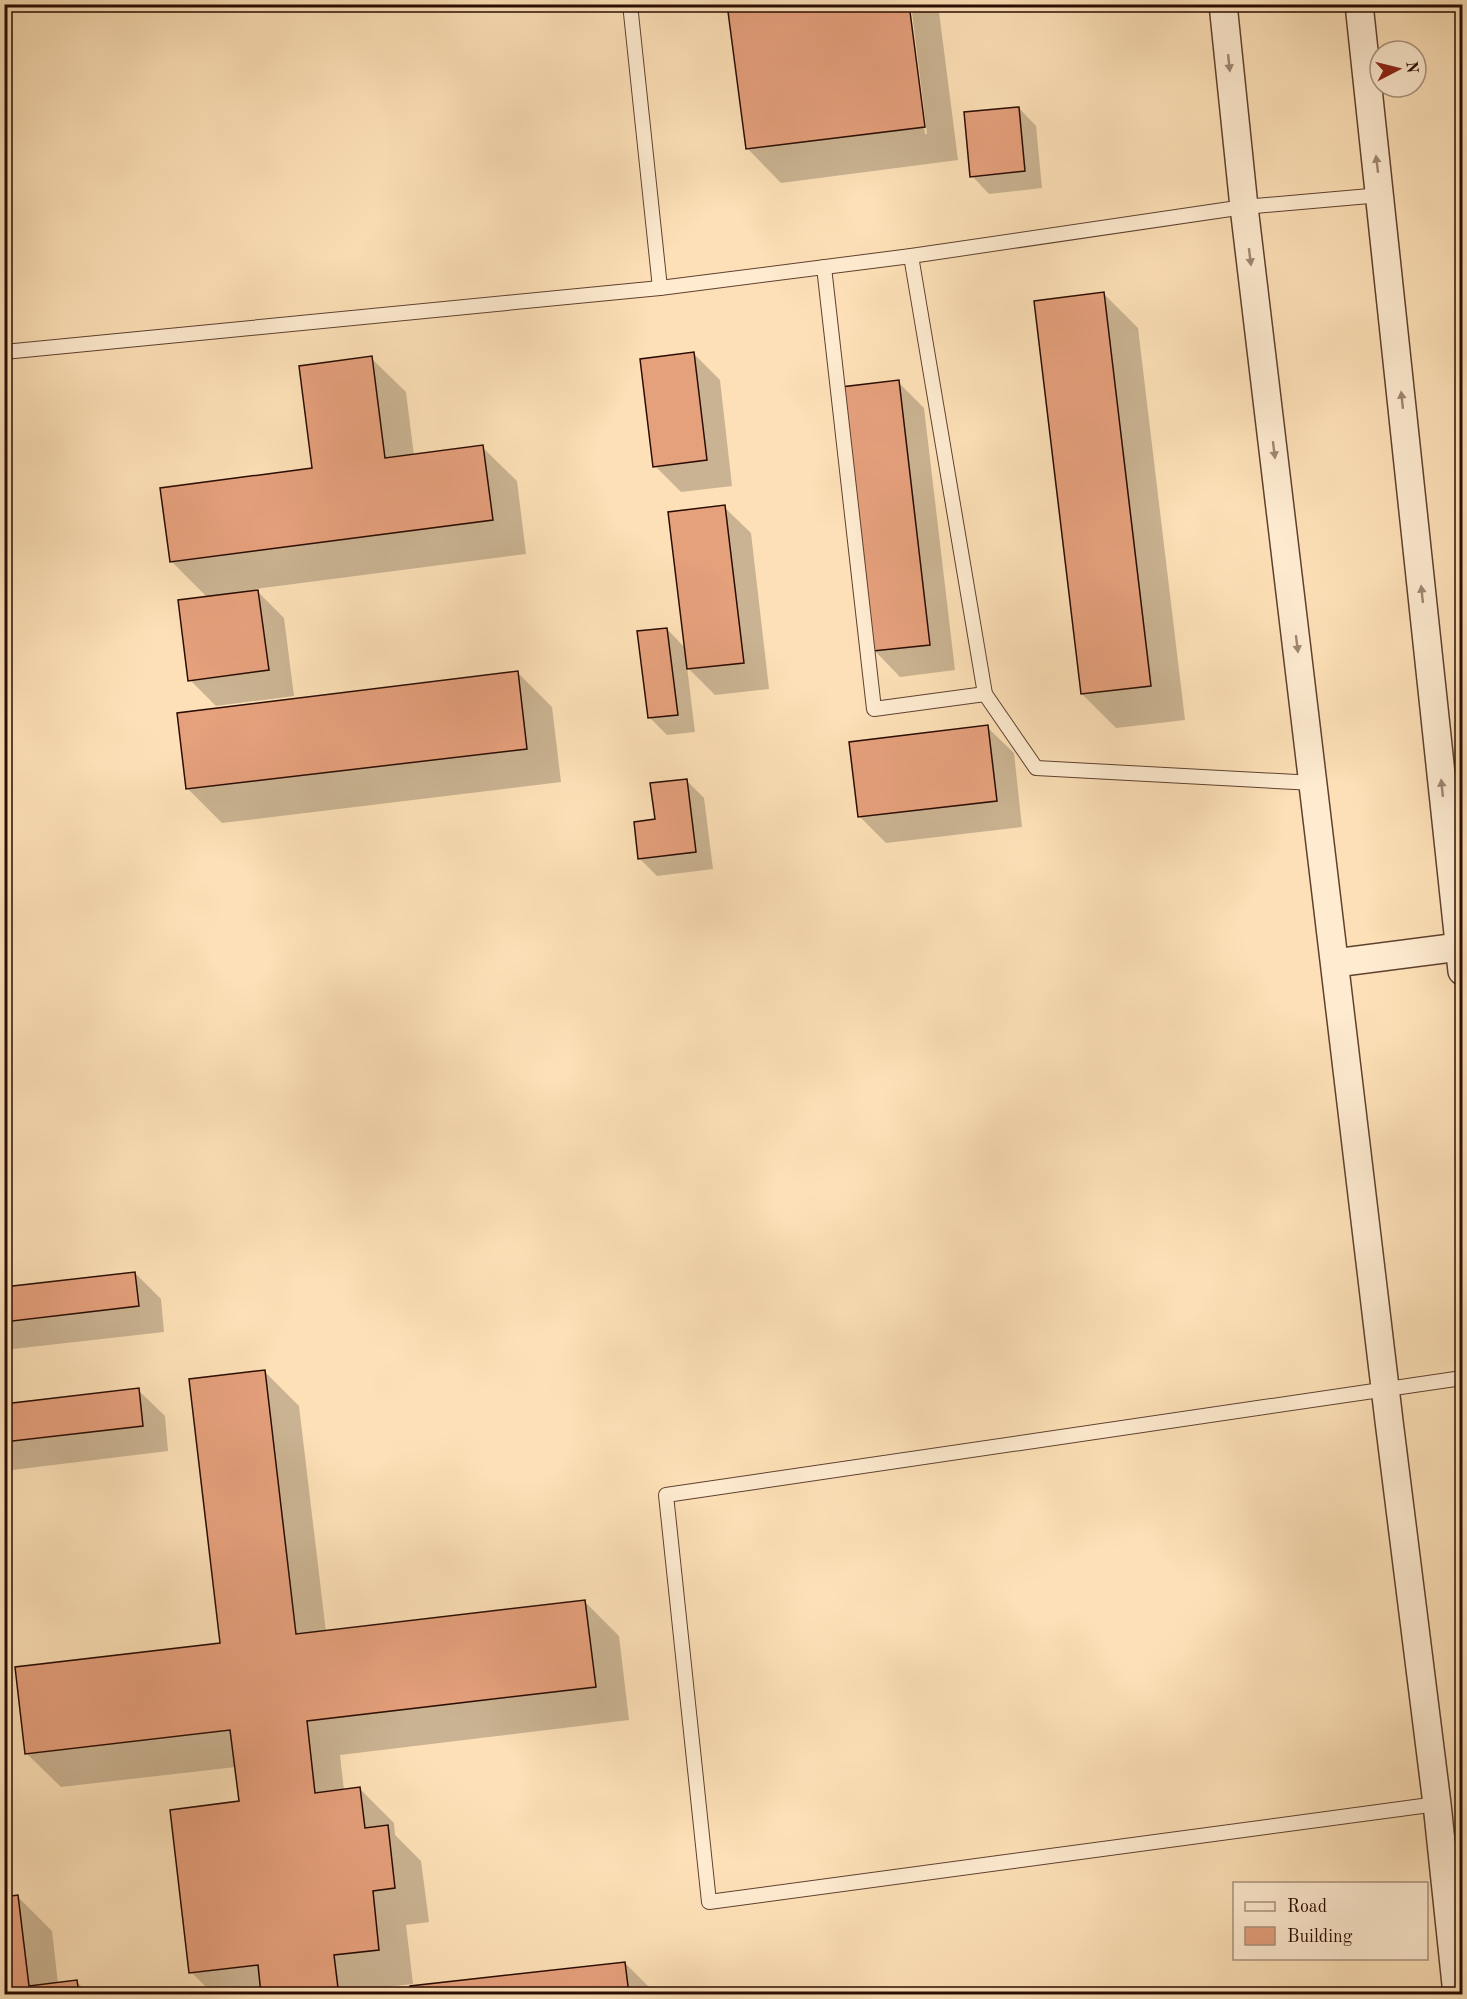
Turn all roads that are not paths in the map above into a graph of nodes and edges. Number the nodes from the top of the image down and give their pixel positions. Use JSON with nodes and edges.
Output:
{"nodes":[{"id":1,"x":630,"y":4,"type":"edge"},
{"id":2,"x":1223,"y":4,"type":"edge"},
{"id":3,"x":1359,"y":4,"type":"edge"},
{"id":4,"x":1381,"y":195,"type":"junction"},
{"id":5,"x":1244,"y":207,"type":"junction"},
{"id":6,"x":911,"y":256,"type":"junction"},
{"id":7,"x":824,"y":267,"type":"junction"},
{"id":8,"x":660,"y":288,"type":"junction"},
{"id":9,"x":4,"y":352,"type":"edge"},
{"id":10,"x":985,"y":694,"type":"junction"},
{"id":11,"x":1314,"y":783,"type":"junction"},
{"id":12,"x":1461,"y":959,"type":"edge"},
{"id":13,"x":1335,"y":963,"type":"junction"},
{"id":14,"x":1462,"y":1378,"type":"edge"},
{"id":15,"x":1385,"y":1390,"type":"junction"},
{"id":16,"x":1437,"y":1803,"type":"junction"},
{"id":17,"x":1457,"y":1995,"type":"edge"}],
"edges":[{"from":1,"to":8,"type":"lane"},
{"from":2,"to":5,"type":"street","one_way":true},
{"from":4,"to":3,"type":"street","one_way":true},
{"from":4,"to":5,"type":"lane"},
{"from":12,"to":4,"type":"street","one_way":true},
{"from":5,"to":6,"type":"lane"},
{"from":5,"to":11,"type":"street","one_way":true},
{"from":6,"to":7,"type":"lane"},
{"from":6,"to":10,"type":"lane"},
{"from":7,"to":8,"type":"lane"},
{"from":7,"to":10,"type":"lane"},
{"from":8,"to":9,"type":"lane"},
{"from":10,"to":11,"type":"lane"},
{"from":11,"to":13,"type":"street"},
{"from":12,"to":13,"type":"street"},
{"from":13,"to":15,"type":"street"},
{"from":14,"to":15,"type":"lane"},
{"from":15,"to":16,"type":"street"},
{"from":15,"to":16,"type":"lane"},
{"from":16,"to":17,"type":"street"}]}
